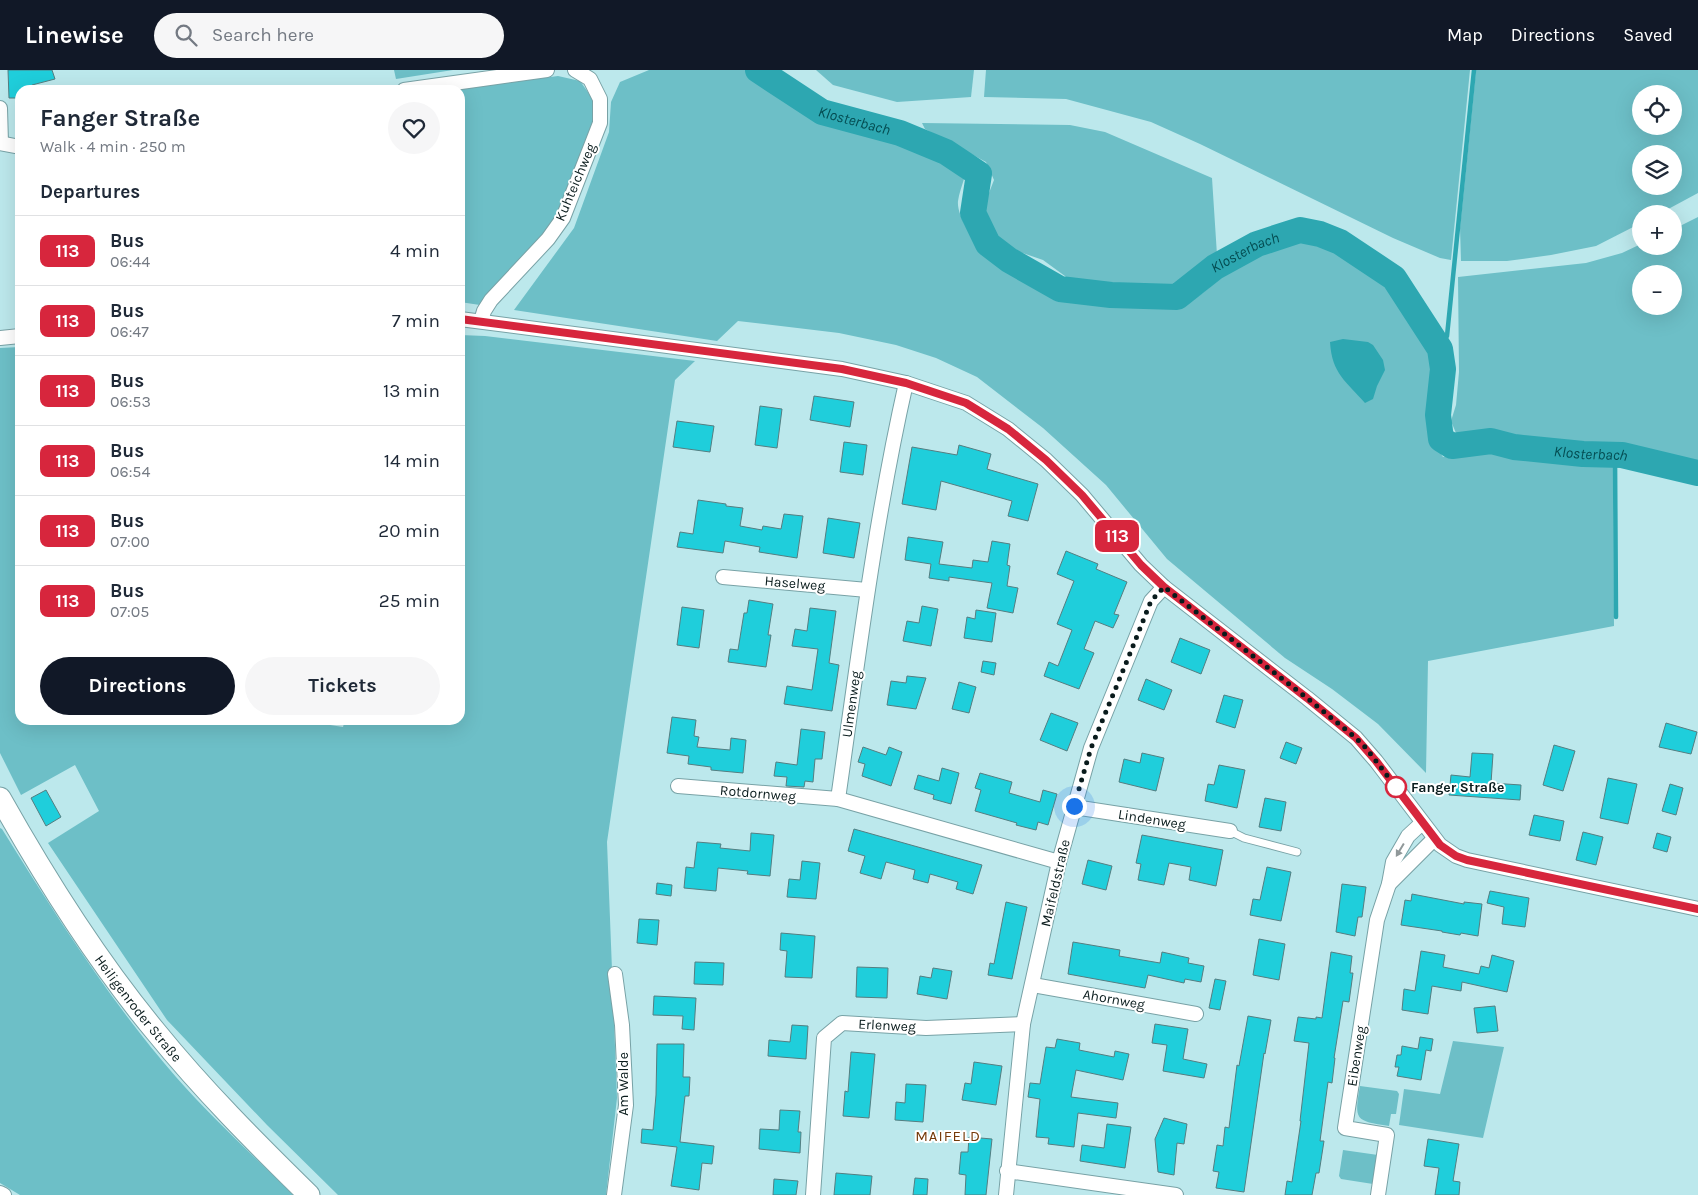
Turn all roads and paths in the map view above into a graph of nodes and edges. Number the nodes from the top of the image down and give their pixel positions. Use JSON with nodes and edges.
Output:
{"nodes":[{"id":1,"x":547,"y":70,"type":"edge"},
{"id":2,"x":575,"y":70,"type":"edge"},
{"id":3,"x":440,"y":85,"type":"edge"},
{"id":4,"x":0,"y":108,"type":"edge"},
{"id":5,"x":1,"y":143,"type":"edge"},
{"id":6,"x":15,"y":146,"type":"edge"},
{"id":7,"x":465,"y":319,"type":"edge"},
{"id":8,"x":482,"y":321,"type":"junction"},
{"id":9,"x":15,"y":336,"type":"edge"},
{"id":10,"x":0,"y":338,"type":"edge"},
{"id":11,"x":906,"y":383,"type":"junction"},
{"id":12,"x":723,"y":577,"type":"dead end"},
{"id":13,"x":1164,"y":587,"type":"junction"},
{"id":14,"x":868,"y":590,"type":"junction"},
{"id":15,"x":678,"y":786,"type":"dead end"},
{"id":16,"x":0,"y":798,"type":"edge"},
{"id":17,"x":838,"y":799,"type":"junction"},
{"id":18,"x":1074,"y":806,"type":"junction"},
{"id":19,"x":1422,"y":823,"type":"junction"},
{"id":20,"x":1230,"y":831,"type":"joint"},
{"id":21,"x":1434,"y":838,"type":"junction"},
{"id":22,"x":1297,"y":852,"type":"dead end"},
{"id":23,"x":1059,"y":862,"type":"junction"},
{"id":24,"x":1389,"y":884,"type":"junction"},
{"id":25,"x":1698,"y":909,"type":"edge"},
{"id":26,"x":615,"y":974,"type":"dead end"},
{"id":27,"x":1033,"y":984,"type":"junction"},
{"id":28,"x":1196,"y":1014,"type":"dead end"},
{"id":29,"x":1023,"y":1024,"type":"junction"},
{"id":30,"x":1007,"y":1171,"type":"junction"},
{"id":31,"x":0,"y":1193,"type":"edge"},
{"id":32,"x":4,"y":1195,"type":"edge"},
{"id":33,"x":309,"y":1195,"type":"edge"},
{"id":34,"x":614,"y":1195,"type":"edge"},
{"id":35,"x":813,"y":1195,"type":"edge"},
{"id":36,"x":1006,"y":1195,"type":"edge"},
{"id":37,"x":1176,"y":1195,"type":"edge"},
{"id":38,"x":1378,"y":1195,"type":"edge"}],
"edges":[{"from":1,"to":3,"type":"street"},
{"from":2,"to":8,"type":"street","name":"Kuhteichweg"},
{"from":4,"to":5,"type":"street"},
{"from":5,"to":6,"type":"street"},
{"from":7,"to":8,"type":"street"},
{"from":8,"to":11,"type":"street"},
{"from":9,"to":10,"type":"street"},
{"from":11,"to":13,"type":"street"},
{"from":11,"to":14,"type":"street","name":"Ulmenweg"},
{"from":12,"to":14,"type":"street","name":"Haselweg"},
{"from":13,"to":18,"type":"street","name":"Maifeldstraße"},
{"from":13,"to":19,"type":"street"},
{"from":14,"to":17,"type":"street","name":"Ulmenweg"},
{"from":15,"to":17,"type":"street","name":"Rotdornweg"},
{"from":16,"to":33,"type":"main road","name":"Heiligenroder Straße"},
{"from":17,"to":23,"type":"street"},
{"from":18,"to":20,"type":"street","name":"Lindenweg"},
{"from":18,"to":23,"type":"street","name":"Maifeldstraße"},
{"from":19,"to":21,"type":"street"},
{"from":19,"to":24,"type":"street","name":"Eibenweg","one_way":true},
{"from":20,"to":22,"type":"lane"},
{"from":21,"to":24,"type":"street","name":"Eibenweg"},
{"from":21,"to":25,"type":"street"},
{"from":23,"to":27,"type":"street","name":"Maifeldstraße"},
{"from":24,"to":38,"type":"street","name":"Eibenweg"},
{"from":26,"to":34,"type":"street","name":"Am Walde"},
{"from":27,"to":28,"type":"street","name":"Ahornweg"},
{"from":27,"to":29,"type":"street","name":"Maifeldstraße"},
{"from":29,"to":30,"type":"street","name":"Maifeldstraße"},
{"from":29,"to":35,"type":"street","name":"Erlenweg"},
{"from":30,"to":36,"type":"street","name":"Maifeldstraße"},
{"from":30,"to":37,"type":"street"},
{"from":31,"to":32,"type":"street"}]}
